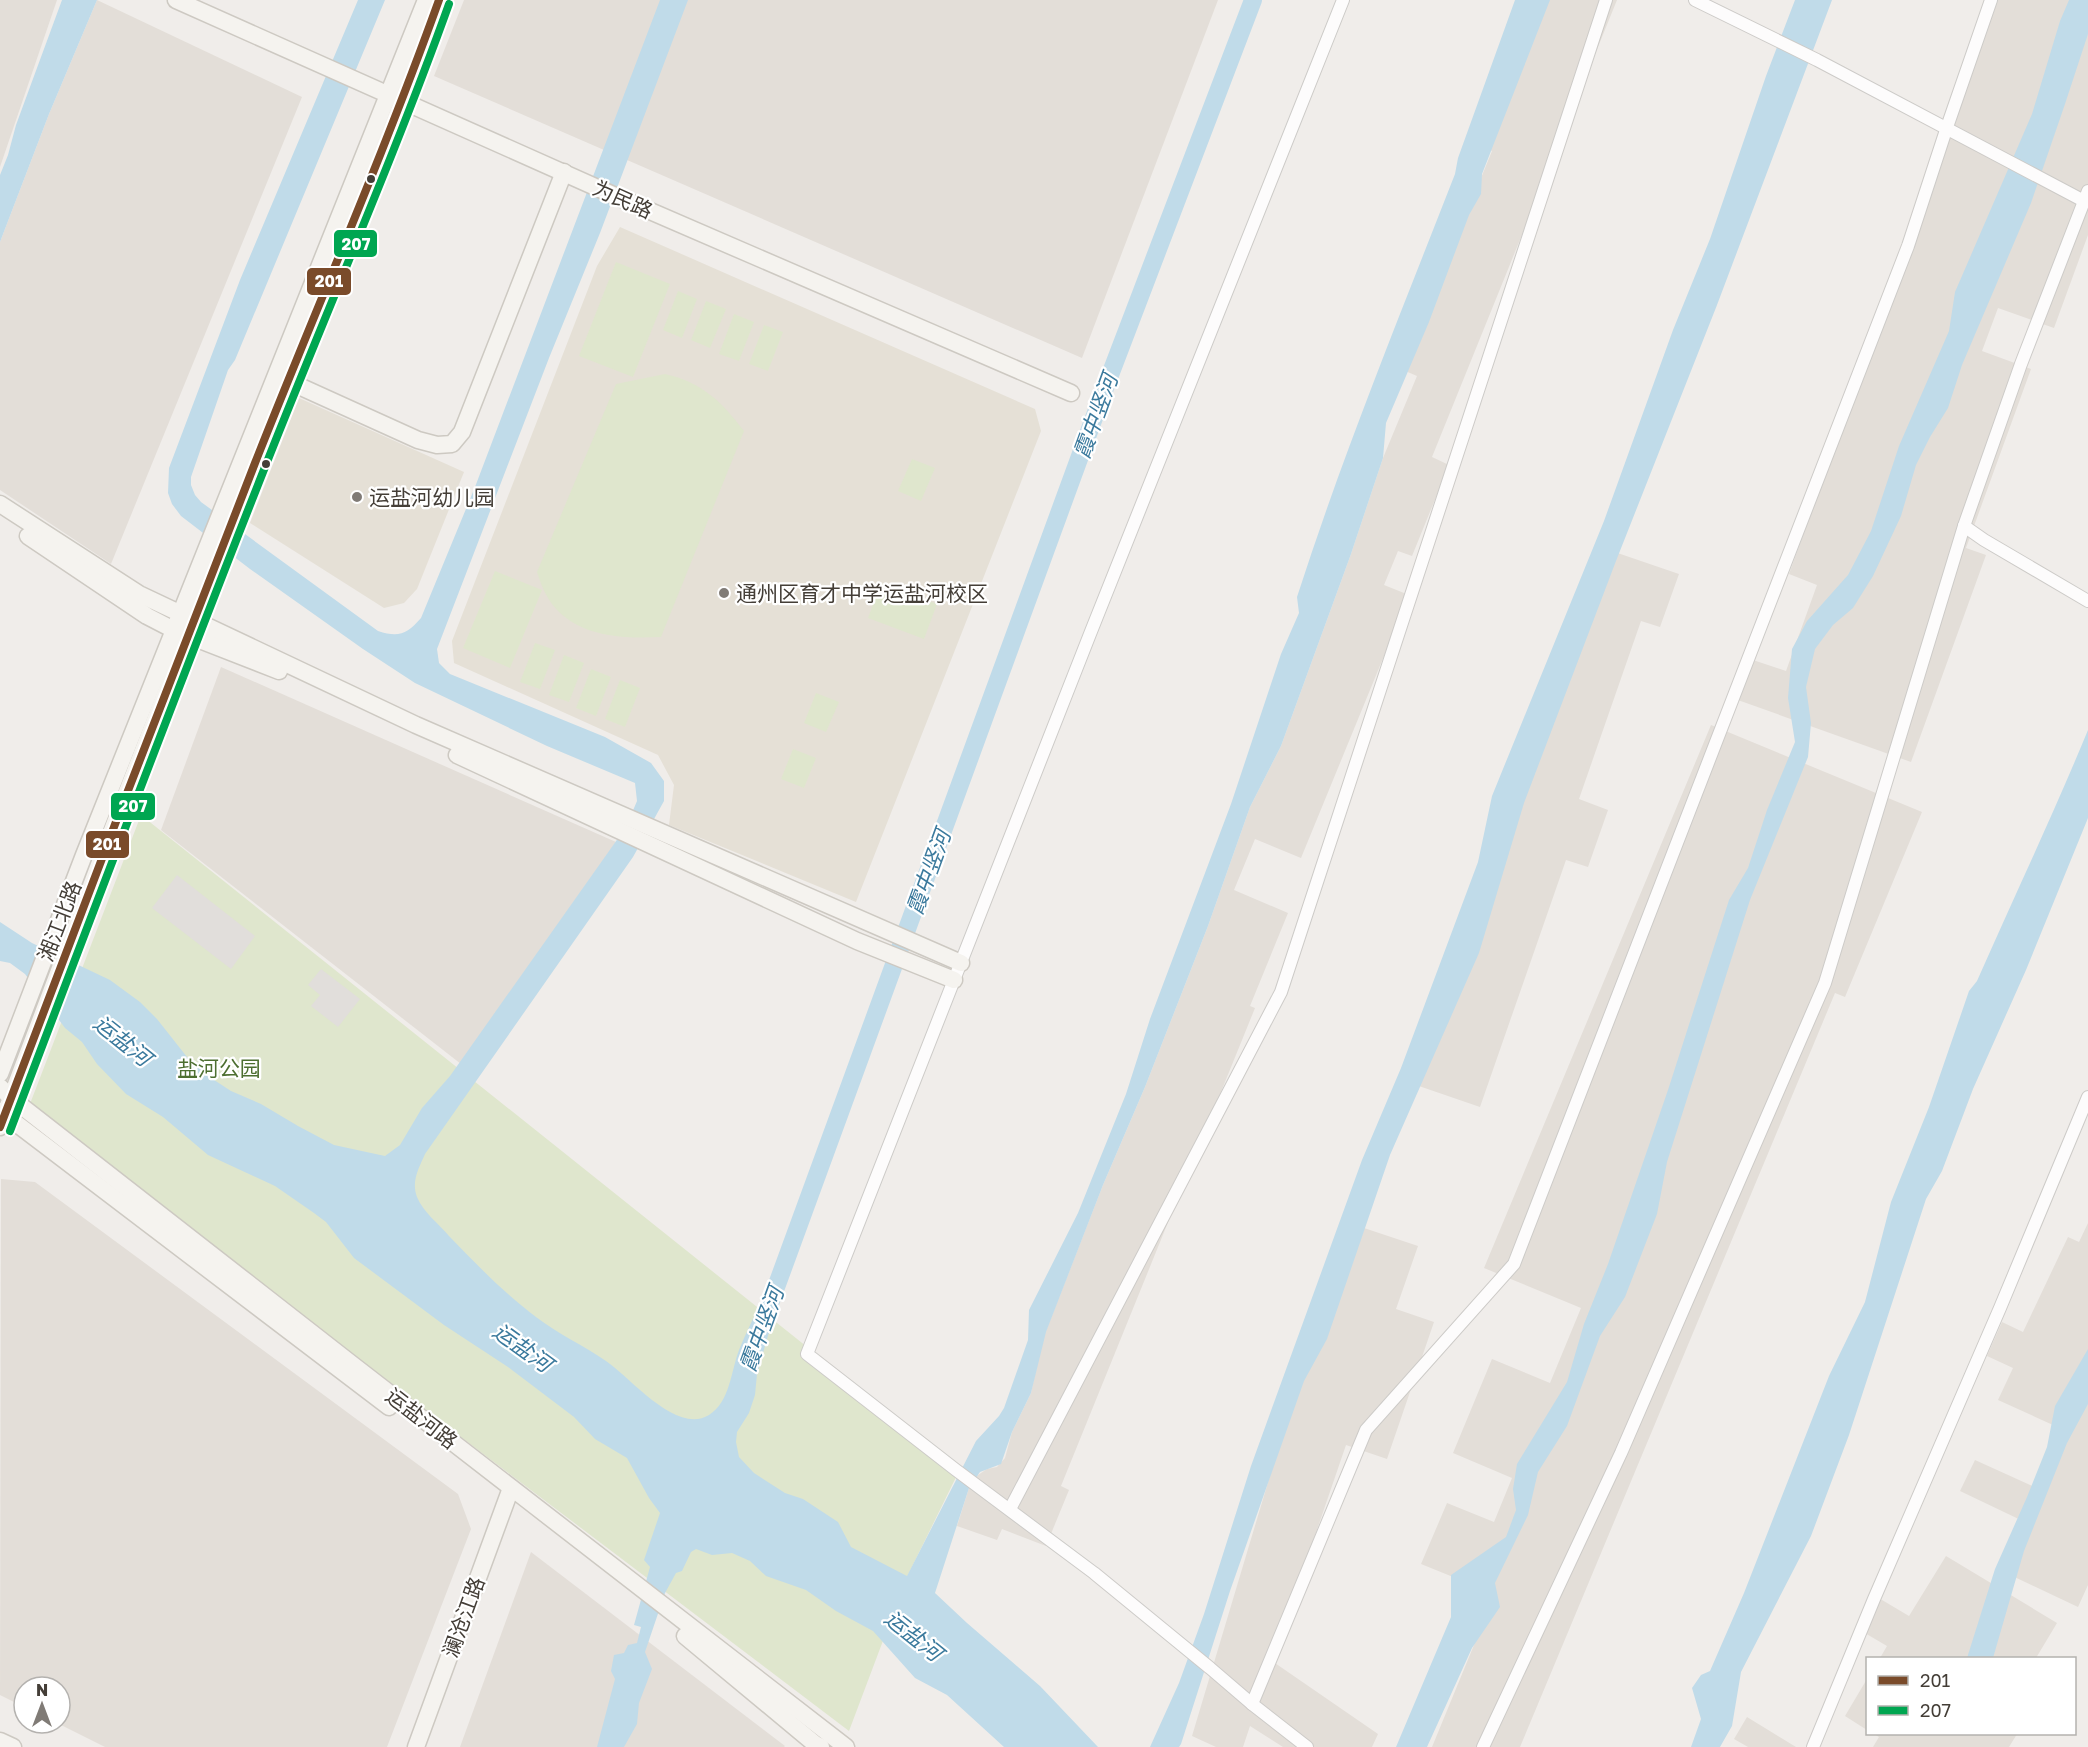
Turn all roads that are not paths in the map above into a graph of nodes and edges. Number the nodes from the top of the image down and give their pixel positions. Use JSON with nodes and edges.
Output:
{"nodes":[{"id":1,"x":176,"y":0,"type":"edge"},
{"id":2,"x":426,"y":0,"type":"edge"},
{"id":3,"x":440,"y":0,"type":"edge"},
{"id":4,"x":1343,"y":0,"type":"edge"},
{"id":5,"x":1606,"y":0,"type":"edge"},
{"id":6,"x":1695,"y":0,"type":"edge"},
{"id":7,"x":1991,"y":0,"type":"edge"},
{"id":8,"x":396,"y":97,"type":"junction"},
{"id":9,"x":1946,"y":130,"type":"junction"},
{"id":10,"x":564,"y":172,"type":"junction"},
{"id":11,"x":2086,"y":196,"type":"edge"},
{"id":12,"x":282,"y":379,"type":"junction"},
{"id":13,"x":1071,"y":393,"type":"dead end"},
{"id":14,"x":0,"y":504,"type":"edge"},
{"id":15,"x":0,"y":518,"type":"edge"},
{"id":16,"x":1964,"y":526,"type":"junction"},
{"id":17,"x":2088,"y":601,"type":"edge"},
{"id":18,"x":184,"y":624,"type":"junction"},
{"id":19,"x":961,"y":963,"type":"junction"},
{"id":20,"x":954,"y":980,"type":"junction"},
{"id":21,"x":0,"y":1074,"type":"edge"},
{"id":22,"x":5,"y":1092,"type":"edge"},
{"id":23,"x":2088,"y":1096,"type":"edge"},
{"id":24,"x":1,"y":1118,"type":"edge"},
{"id":25,"x":509,"y":1492,"type":"junction"},
{"id":26,"x":1010,"y":1509,"type":"junction"},
{"id":27,"x":666,"y":1613,"type":"junction"},
{"id":28,"x":1251,"y":1704,"type":"junction"},
{"id":29,"x":0,"y":1741,"type":"edge"},
{"id":30,"x":828,"y":1745,"type":"edge"},
{"id":31,"x":13,"y":1747,"type":"edge"},
{"id":32,"x":416,"y":1747,"type":"edge"},
{"id":33,"x":1307,"y":1747,"type":"edge"},
{"id":34,"x":1483,"y":1747,"type":"edge"},
{"id":35,"x":1814,"y":1747,"type":"edge"}],
"edges":[{"from":1,"to":8,"type":"street","name":"为民路"},
{"from":2,"to":8,"type":"street","name":"湘江北路"},
{"from":3,"to":8,"type":"street","name":"湘江北路"},
{"from":4,"to":19,"type":"street"},
{"from":5,"to":26,"type":"street"},
{"from":6,"to":9,"type":"street"},
{"from":7,"to":9,"type":"street"},
{"from":8,"to":10,"type":"street","name":"为民路"},
{"from":8,"to":12,"type":"street","name":"湘江北路"},
{"from":9,"to":11,"type":"street"},
{"from":9,"to":28,"type":"street"},
{"from":10,"to":12,"type":"street"},
{"from":10,"to":13,"type":"street","name":"为民路"},
{"from":11,"to":16,"type":"street"},
{"from":12,"to":18,"type":"street","name":"湘江北路"},
{"from":14,"to":18,"type":"street"},
{"from":15,"to":18,"type":"street"},
{"from":16,"to":17,"type":"street"},
{"from":16,"to":34,"type":"street"},
{"from":18,"to":19,"type":"street"},
{"from":18,"to":20,"type":"street"},
{"from":18,"to":21,"type":"street","name":"湘江北路"},
{"from":18,"to":22,"type":"street","name":"湘江北路"},
{"from":19,"to":20,"type":"street"},
{"from":20,"to":26,"type":"street"},
{"from":22,"to":24,"type":"street","name":"湘江北路"},
{"from":22,"to":25,"type":"street","name":"运盐河路"},
{"from":23,"to":35,"type":"street"},
{"from":24,"to":25,"type":"street","name":"运盐河路"},
{"from":25,"to":27,"type":"street","name":"运盐河路"},
{"from":25,"to":32,"type":"street","name":"澜沧江路"},
{"from":26,"to":28,"type":"street"},
{"from":27,"to":30,"type":"street","name":"运盐河路"},
{"from":27,"to":30,"type":"street","name":"运盐河路"},
{"from":28,"to":33,"type":"street"},
{"from":29,"to":31,"type":"street"}]}
